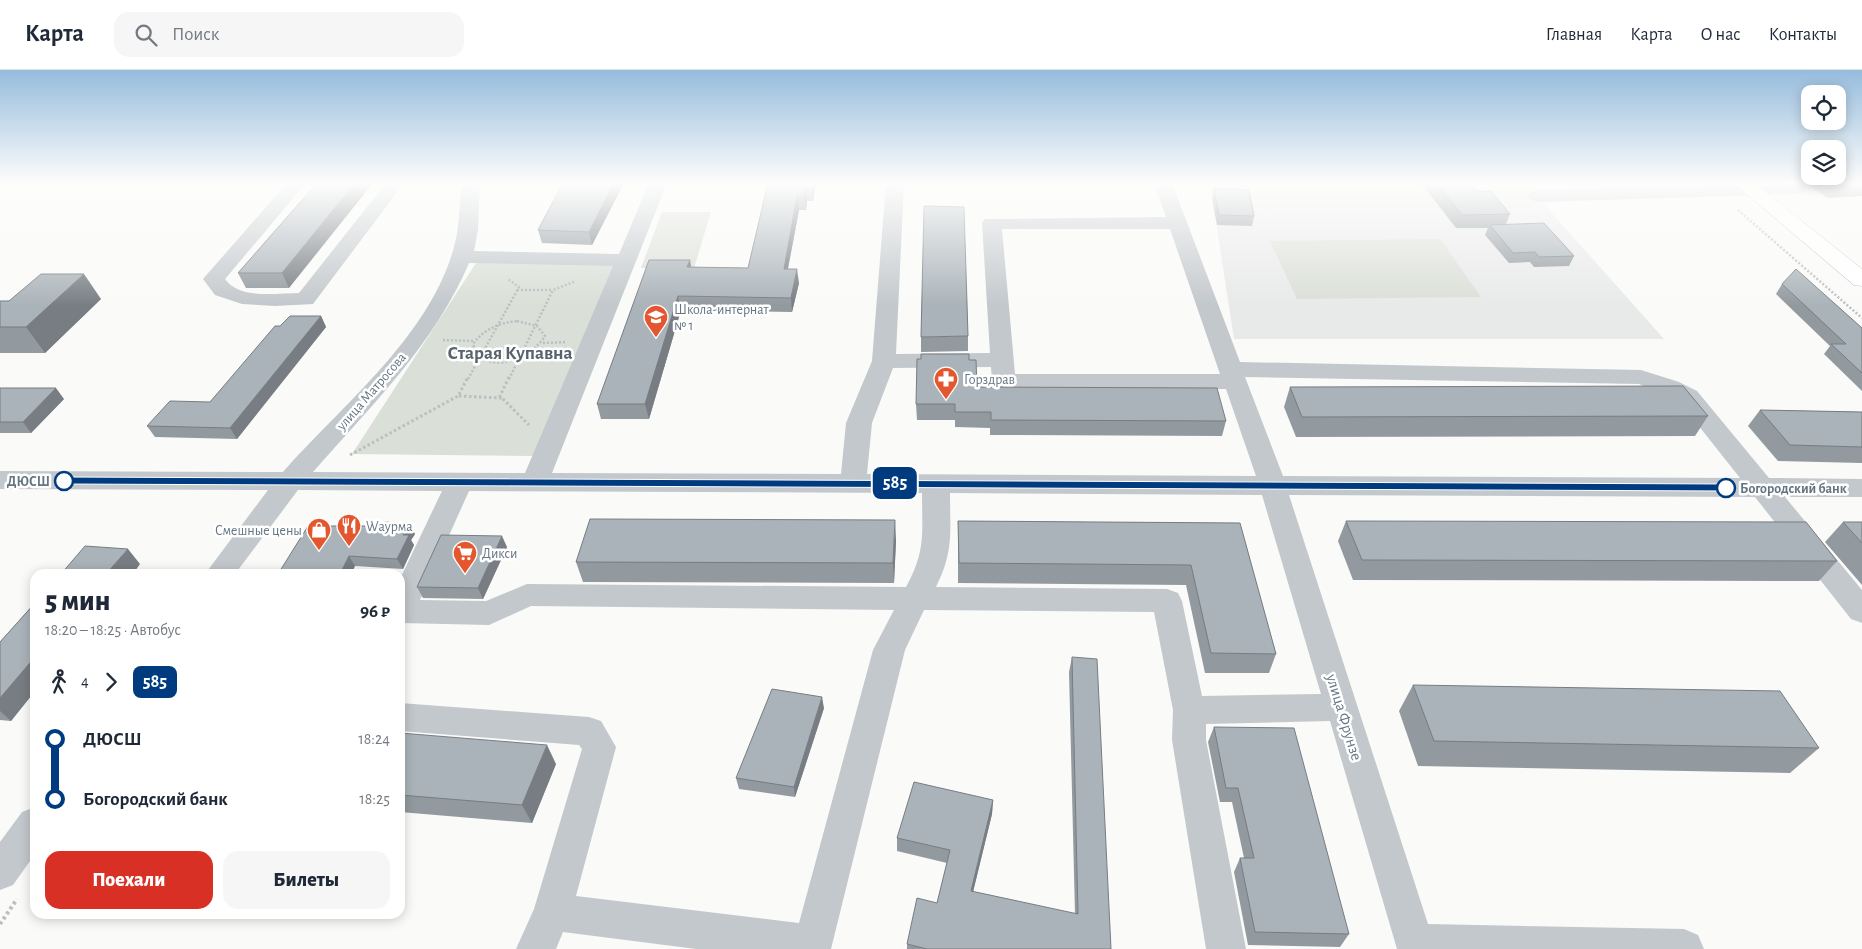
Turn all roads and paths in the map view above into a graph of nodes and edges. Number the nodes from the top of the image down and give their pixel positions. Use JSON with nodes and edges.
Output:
{"nodes":[{"id":1,"x":261,"y":224,"type":"edge"},
{"id":2,"x":363,"y":224,"type":"edge"},
{"id":3,"x":468,"y":224,"type":"edge"},
{"id":4,"x":641,"y":224,"type":"edge"},
{"id":5,"x":892,"y":224,"type":"edge"},
{"id":6,"x":992,"y":224,"type":"edge"},
{"id":7,"x":1178,"y":224,"type":"edge"},
{"id":8,"x":1754,"y":224,"type":"edge"},
{"id":9,"x":1794,"y":224,"type":"edge"},
{"id":10,"x":470,"y":257,"type":"junction"},
{"id":11,"x":627,"y":260,"type":"junction"},
{"id":12,"x":578,"y":280,"type":"dead end"},
{"id":13,"x":1862,"y":280,"type":"edge"},
{"id":14,"x":517,"y":290,"type":"junction"},
{"id":15,"x":553,"y":290,"type":"junction"},
{"id":16,"x":1862,"y":318,"type":"edge"},
{"id":17,"x":498,"y":325,"type":"junction"},
{"id":18,"x":536,"y":325,"type":"junction"},
{"id":19,"x":438,"y":340,"type":"dead end"},
{"id":20,"x":475,"y":341,"type":"junction"},
{"id":21,"x":480,"y":358,"type":"junction"},
{"id":22,"x":519,"y":359,"type":"junction"},
{"id":23,"x":1002,"y":360,"type":"junction"},
{"id":24,"x":884,"y":361,"type":"junction"},
{"id":25,"x":1233,"y":375,"type":"junction"},
{"id":26,"x":458,"y":396,"type":"junction"},
{"id":27,"x":503,"y":398,"type":"junction"},
{"id":28,"x":550,"y":447,"type":"junction"},
{"id":29,"x":348,"y":456,"type":"dead end"},
{"id":30,"x":0,"y":480,"type":"edge"},
{"id":31,"x":290,"y":482,"type":"junction"},
{"id":32,"x":460,"y":482,"type":"junction"},
{"id":33,"x":535,"y":482,"type":"junction"},
{"id":34,"x":853,"y":483,"type":"junction"},
{"id":35,"x":936,"y":484,"type":"junction"},
{"id":36,"x":1272,"y":485,"type":"junction"},
{"id":37,"x":1762,"y":488,"type":"junction"},
{"id":38,"x":1862,"y":488,"type":"edge"},
{"id":39,"x":223,"y":569,"type":"edge"},
{"id":40,"x":915,"y":598,"type":"junction"},
{"id":41,"x":405,"y":600,"type":"edge"},
{"id":42,"x":405,"y":611,"type":"edge"},
{"id":43,"x":1862,"y":611,"type":"edge"},
{"id":44,"x":1342,"y":708,"type":"junction"},
{"id":45,"x":1189,"y":710,"type":"junction"},
{"id":46,"x":405,"y":716,"type":"edge"},
{"id":47,"x":30,"y":831,"type":"edge"},
{"id":48,"x":0,"y":872,"type":"edge"},
{"id":49,"x":552,"y":912,"type":"junction"},
{"id":50,"x":1416,"y":946,"type":"edge"},
{"id":51,"x":811,"y":947,"type":"edge"},
{"id":52,"x":536,"y":949,"type":"edge"},
{"id":53,"x":1226,"y":949,"type":"edge"},
{"id":54,"x":1684,"y":949,"type":"edge"}],
"edges":[{"from":1,"to":2,"type":"street"},
{"from":3,"to":10,"type":"street","name":"улица Матросова"},
{"from":4,"to":11,"type":"street"},
{"from":5,"to":24,"type":"street"},
{"from":6,"to":23,"type":"street"},
{"from":7,"to":25,"type":"street","name":"улица Фрунзе"},
{"from":8,"to":16,"type":"path"},
{"from":9,"to":13,"type":"main road"},
{"from":10,"to":11,"type":"street"},
{"from":10,"to":14,"type":"path"},
{"from":10,"to":31,"type":"street","name":"улица Матросова"},
{"from":11,"to":28,"type":"street"},
{"from":12,"to":15,"type":"path"},
{"from":14,"to":15,"type":"path"},
{"from":14,"to":17,"type":"path"},
{"from":15,"to":18,"type":"path"},
{"from":17,"to":18,"type":"path"},
{"from":17,"to":20,"type":"path"},
{"from":17,"to":21,"type":"path"},
{"from":18,"to":22,"type":"path"},
{"from":18,"to":22,"type":"path"},
{"from":19,"to":20,"type":"path"},
{"from":20,"to":21,"type":"path"},
{"from":21,"to":22,"type":"path"},
{"from":21,"to":26,"type":"path"},
{"from":22,"to":27,"type":"path"},
{"from":23,"to":24,"type":"street"},
{"from":23,"to":25,"type":"street"},
{"from":24,"to":34,"type":"street"},
{"from":25,"to":36,"type":"street","name":"улица Фрунзе"},
{"from":25,"to":37,"type":"street"},
{"from":26,"to":27,"type":"path"},
{"from":26,"to":29,"type":"path"},
{"from":27,"to":28,"type":"path"},
{"from":28,"to":33,"type":"street"},
{"from":30,"to":31,"type":"street"},
{"from":31,"to":32,"type":"street"},
{"from":31,"to":39,"type":"street","name":"улица Матросова"},
{"from":32,"to":33,"type":"street"},
{"from":32,"to":41,"type":"street"},
{"from":33,"to":34,"type":"street"},
{"from":34,"to":35,"type":"street"},
{"from":35,"to":36,"type":"street"},
{"from":35,"to":40,"type":"street"},
{"from":36,"to":37,"type":"street"},
{"from":36,"to":44,"type":"street","name":"улица Фрунзе"},
{"from":37,"to":38,"type":"street"},
{"from":37,"to":43,"type":"street"},
{"from":40,"to":42,"type":"street"},
{"from":40,"to":45,"type":"street"},
{"from":40,"to":51,"type":"street"},
{"from":44,"to":45,"type":"street"},
{"from":44,"to":50,"type":"street","name":"улица Фрунзе"},
{"from":45,"to":53,"type":"street"},
{"from":46,"to":49,"type":"street"},
{"from":47,"to":48,"type":"street"},
{"from":49,"to":51,"type":"street"},
{"from":49,"to":52,"type":"street"},
{"from":50,"to":54,"type":"street"}]}
